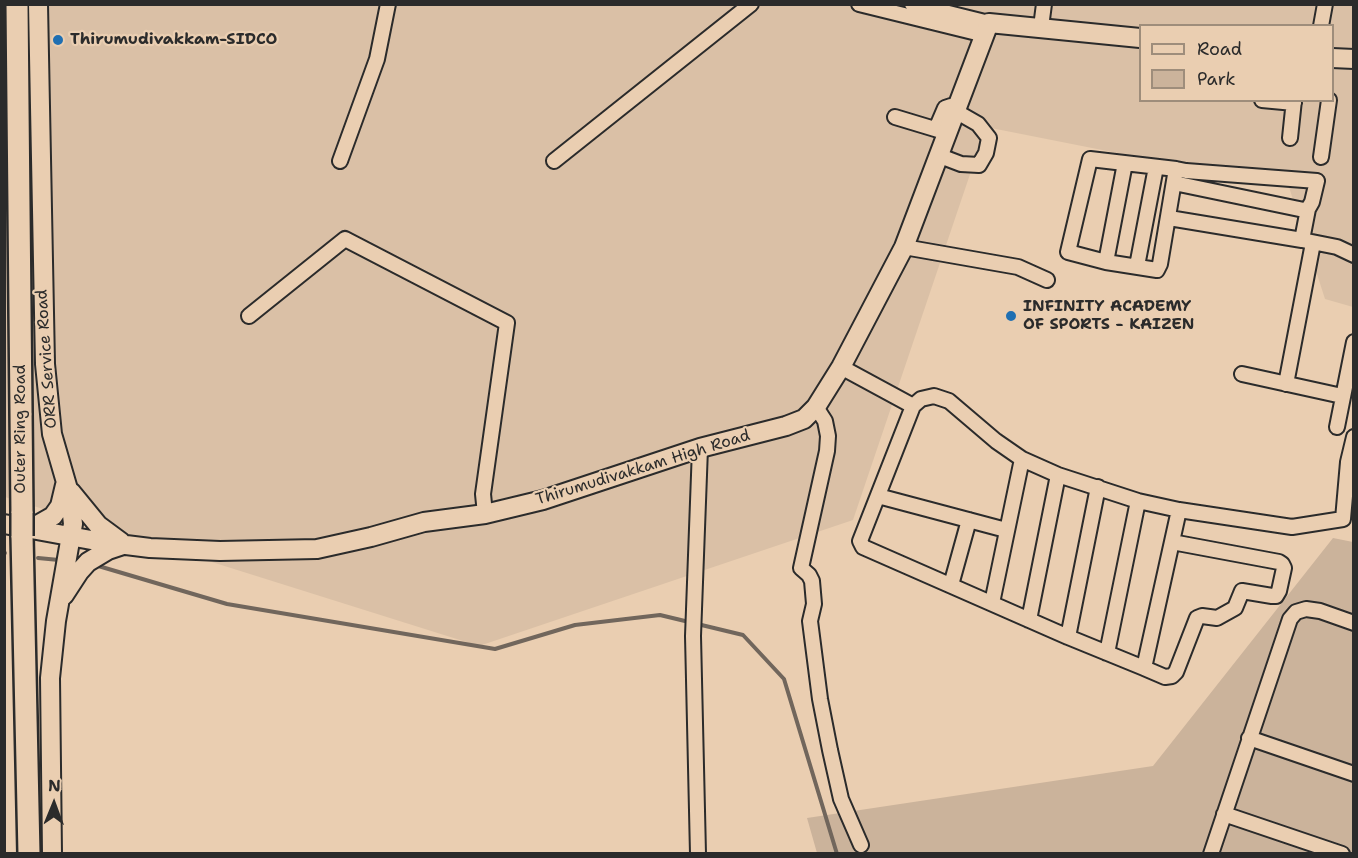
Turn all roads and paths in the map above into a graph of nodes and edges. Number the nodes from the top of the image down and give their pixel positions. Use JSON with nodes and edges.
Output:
{"nodes":[{"id":1,"x":17,"y":4,"type":"edge"},
{"id":2,"x":38,"y":4,"type":"edge"},
{"id":3,"x":388,"y":4,"type":"edge"},
{"id":4,"x":751,"y":4,"type":"edge"},
{"id":5,"x":860,"y":4,"type":"edge"},
{"id":6,"x":912,"y":4,"type":"edge"},
{"id":7,"x":1044,"y":4,"type":"edge"},
{"id":8,"x":1325,"y":4,"type":"edge"},
{"id":9,"x":1321,"y":24,"type":"edge"},
{"id":10,"x":1041,"y":27,"type":"junction"},
{"id":11,"x":987,"y":29,"type":"junction"},
{"id":12,"x":1139,"y":38,"type":"edge"},
{"id":13,"x":1353,"y":59,"type":"edge"},
{"id":14,"x":1334,"y":62,"type":"edge"},
{"id":15,"x":1294,"y":102,"type":"edge"},
{"id":16,"x":1329,"y":102,"type":"edge"},
{"id":17,"x":958,"y":110,"type":"junction"},
{"id":18,"x":895,"y":117,"type":"dead end"},
{"id":19,"x":942,"y":131,"type":"junction"},
{"id":20,"x":1290,"y":138,"type":"dead end"},
{"id":21,"x":940,"y":156,"type":"junction"},
{"id":22,"x":1321,"y":158,"type":"dead end"},
{"id":23,"x":340,"y":161,"type":"dead end"},
{"id":24,"x":554,"y":161,"type":"dead end"},
{"id":25,"x":1125,"y":163,"type":"junction"},
{"id":26,"x":1156,"y":167,"type":"junction"},
{"id":27,"x":1175,"y":176,"type":"junction"},
{"id":28,"x":1308,"y":208,"type":"junction"},
{"id":29,"x":1169,"y":218,"type":"junction"},
{"id":30,"x":1308,"y":242,"type":"junction"},
{"id":31,"x":904,"y":247,"type":"junction"},
{"id":32,"x":1353,"y":255,"type":"edge"},
{"id":33,"x":1106,"y":262,"type":"junction"},
{"id":34,"x":1137,"y":266,"type":"junction"},
{"id":35,"x":1047,"y":280,"type":"dead end"},
{"id":36,"x":249,"y":316,"type":"dead end"},
{"id":37,"x":1353,"y":342,"type":"edge"},
{"id":38,"x":841,"y":367,"type":"junction"},
{"id":39,"x":1242,"y":374,"type":"dead end"},
{"id":40,"x":1286,"y":384,"type":"junction"},
{"id":41,"x":1342,"y":396,"type":"junction"},
{"id":42,"x":913,"y":406,"type":"junction"},
{"id":43,"x":816,"y":407,"type":"junction"},
{"id":44,"x":1337,"y":427,"type":"dead end"},
{"id":45,"x":1353,"y":437,"type":"edge"},
{"id":46,"x":700,"y":448,"type":"junction"},
{"id":47,"x":1022,"y":459,"type":"junction"},
{"id":48,"x":1058,"y":475,"type":"junction"},
{"id":49,"x":67,"y":484,"type":"junction"},
{"id":50,"x":1098,"y":487,"type":"junction"},
{"id":51,"x":878,"y":496,"type":"junction"},
{"id":52,"x":1138,"y":501,"type":"junction"},
{"id":53,"x":1179,"y":510,"type":"junction"},
{"id":54,"x":485,"y":514,"type":"junction"},
{"id":55,"x":969,"y":520,"type":"junction"},
{"id":56,"x":24,"y":527,"type":"edge"},
{"id":57,"x":1006,"y":530,"type":"junction"},
{"id":58,"x":70,"y":536,"type":"junction"},
{"id":59,"x":1172,"y":542,"type":"junction"},
{"id":60,"x":125,"y":545,"type":"junction"},
{"id":61,"x":65,"y":571,"type":"junction"},
{"id":62,"x":951,"y":585,"type":"junction"},
{"id":63,"x":992,"y":603,"type":"junction"},
{"id":64,"x":57,"y":612,"type":"junction"},
{"id":65,"x":1029,"y":620,"type":"junction"},
{"id":66,"x":1353,"y":623,"type":"edge"},
{"id":67,"x":1068,"y":637,"type":"junction"},
{"id":68,"x":1107,"y":653,"type":"junction"},
{"id":69,"x":1144,"y":668,"type":"junction"},
{"id":70,"x":1249,"y":738,"type":"junction"},
{"id":71,"x":1353,"y":774,"type":"edge"},
{"id":72,"x":1224,"y":814,"type":"junction"},
{"id":73,"x":861,"y":845,"type":"dead end"},
{"id":74,"x":30,"y":854,"type":"edge"},
{"id":75,"x":52,"y":854,"type":"edge"},
{"id":76,"x":698,"y":854,"type":"edge"},
{"id":77,"x":1211,"y":854,"type":"edge"},
{"id":78,"x":1342,"y":854,"type":"edge"}],
"edges":[{"from":1,"to":56,"type":"highway","name":"Outer Ring Road"},
{"from":2,"to":49,"type":"main road","name":"ORR Service Road"},
{"from":3,"to":23,"type":"street"},
{"from":4,"to":24,"type":"street"},
{"from":5,"to":11,"type":"street"},
{"from":6,"to":11,"type":"street"},
{"from":7,"to":10,"type":"street"},
{"from":8,"to":9,"type":"street"},
{"from":10,"to":11,"type":"main road"},
{"from":10,"to":12,"type":"main road"},
{"from":11,"to":17,"type":"main road","name":"Thirumudivakkam High Road"},
{"from":13,"to":14,"type":"main road"},
{"from":15,"to":20,"type":"street"},
{"from":16,"to":22,"type":"street"},
{"from":17,"to":19,"type":"main road","name":"Thirumudivakkam High Road"},
{"from":17,"to":21,"type":"street"},
{"from":18,"to":19,"type":"street"},
{"from":19,"to":21,"type":"main road","name":"Thirumudivakkam High Road"},
{"from":21,"to":31,"type":"main road","name":"Thirumudivakkam High Road"},
{"from":25,"to":26,"type":"street"},
{"from":25,"to":33,"type":"street"},
{"from":25,"to":33,"type":"street"},
{"from":26,"to":27,"type":"street"},
{"from":26,"to":34,"type":"street"},
{"from":27,"to":28,"type":"street"},
{"from":27,"to":28,"type":"street"},
{"from":27,"to":29,"type":"street"},
{"from":28,"to":30,"type":"street"},
{"from":29,"to":30,"type":"street"},
{"from":29,"to":34,"type":"street"},
{"from":30,"to":32,"type":"street"},
{"from":30,"to":40,"type":"street"},
{"from":31,"to":35,"type":"street"},
{"from":31,"to":38,"type":"main road","name":"Thirumudivakkam High Road"},
{"from":33,"to":34,"type":"street"},
{"from":36,"to":54,"type":"street"},
{"from":37,"to":41,"type":"street"},
{"from":38,"to":42,"type":"street"},
{"from":38,"to":43,"type":"main road","name":"Thirumudivakkam High Road"},
{"from":39,"to":40,"type":"street"},
{"from":40,"to":41,"type":"street"},
{"from":41,"to":44,"type":"street"},
{"from":42,"to":47,"type":"street"},
{"from":42,"to":51,"type":"street"},
{"from":43,"to":46,"type":"main road","name":"Thirumudivakkam High Road"},
{"from":43,"to":73,"type":"street"},
{"from":45,"to":53,"type":"street"},
{"from":46,"to":54,"type":"main road","name":"Thirumudivakkam High Road"},
{"from":46,"to":76,"type":"street"},
{"from":47,"to":48,"type":"street"},
{"from":47,"to":57,"type":"street"},
{"from":48,"to":50,"type":"street"},
{"from":48,"to":65,"type":"street"},
{"from":49,"to":56,"type":"main road"},
{"from":49,"to":58,"type":"main road","name":"ORR Service Road"},
{"from":49,"to":60,"type":"main road"},
{"from":50,"to":52,"type":"street"},
{"from":50,"to":67,"type":"street"},
{"from":51,"to":55,"type":"street"},
{"from":51,"to":62,"type":"street"},
{"from":52,"to":53,"type":"street"},
{"from":52,"to":68,"type":"street"},
{"from":53,"to":59,"type":"street"},
{"from":54,"to":60,"type":"main road","name":"Thirumudivakkam High Road"},
{"from":55,"to":57,"type":"street"},
{"from":55,"to":62,"type":"street"},
{"from":56,"to":58,"type":"main road","name":"Thirumudivakkam High Road"},
{"from":56,"to":61,"type":"main road"},
{"from":56,"to":74,"type":"highway","name":"Outer Ring Road"},
{"from":57,"to":63,"type":"street"},
{"from":58,"to":60,"type":"main road","name":"Thirumudivakkam High Road"},
{"from":58,"to":61,"type":"main road","name":"ORR Service Road"},
{"from":59,"to":69,"type":"street"},
{"from":59,"to":69,"type":"street"},
{"from":60,"to":64,"type":"main road"},
{"from":61,"to":64,"type":"main road","name":"ORR Service Road"},
{"from":62,"to":63,"type":"street"},
{"from":63,"to":65,"type":"street"},
{"from":64,"to":75,"type":"main road","name":"ORR Service Road"},
{"from":65,"to":67,"type":"street"},
{"from":66,"to":70,"type":"street"},
{"from":67,"to":68,"type":"street"},
{"from":68,"to":69,"type":"street"},
{"from":70,"to":71,"type":"street"},
{"from":70,"to":72,"type":"street"},
{"from":72,"to":77,"type":"street"},
{"from":72,"to":78,"type":"street"}]}
